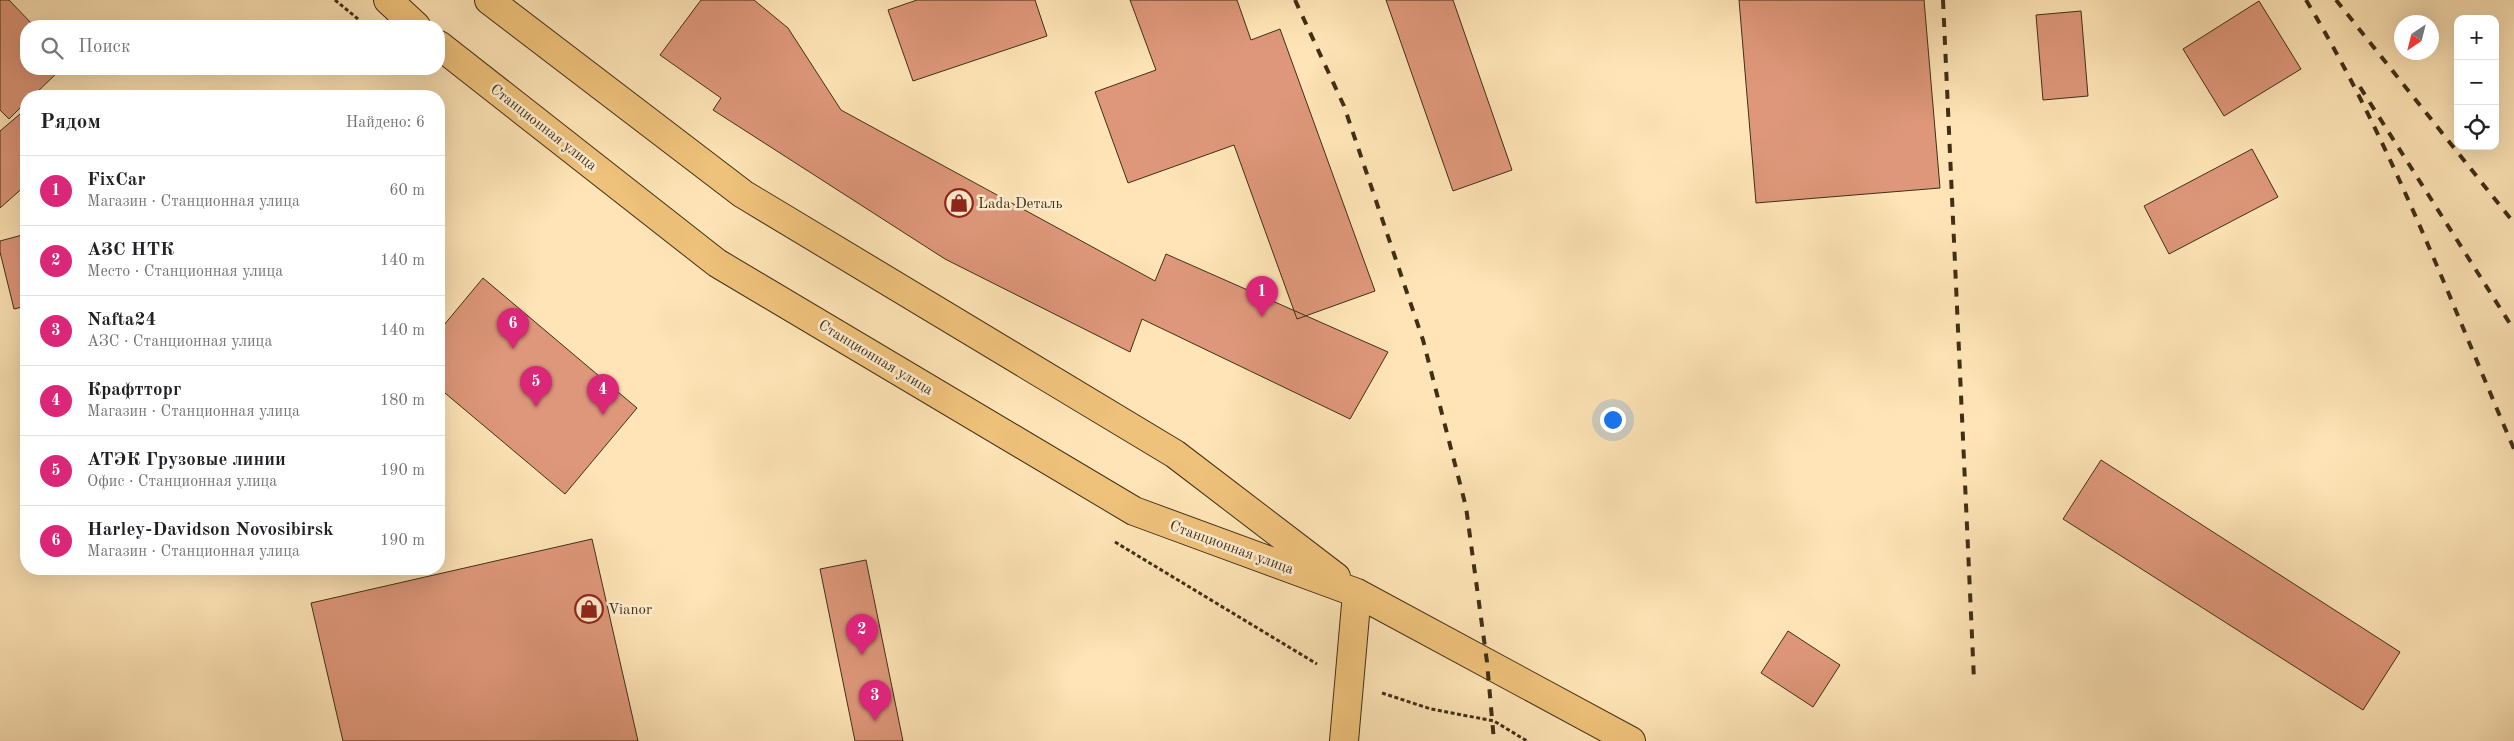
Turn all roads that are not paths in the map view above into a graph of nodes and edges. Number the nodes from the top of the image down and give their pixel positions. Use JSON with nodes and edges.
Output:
{"nodes":[{"id":1,"x":388,"y":0,"type":"edge"},
{"id":2,"x":489,"y":0,"type":"edge"},
{"id":3,"x":410,"y":20,"type":"edge"},
{"id":4,"x":445,"y":50,"type":"edge"},
{"id":5,"x":1357,"y":593,"type":"junction"},
{"id":6,"x":1344,"y":741,"type":"edge"},
{"id":7,"x":1631,"y":741,"type":"edge"}],
"edges":[{"from":1,"to":3,"type":"main road"},
{"from":2,"to":5,"type":"main road","name":"Станционная улица"},
{"from":4,"to":5,"type":"main road","name":"Станционная улица"},
{"from":5,"to":6,"type":"main road"},
{"from":5,"to":7,"type":"main road","name":"Станционная улица"}]}
